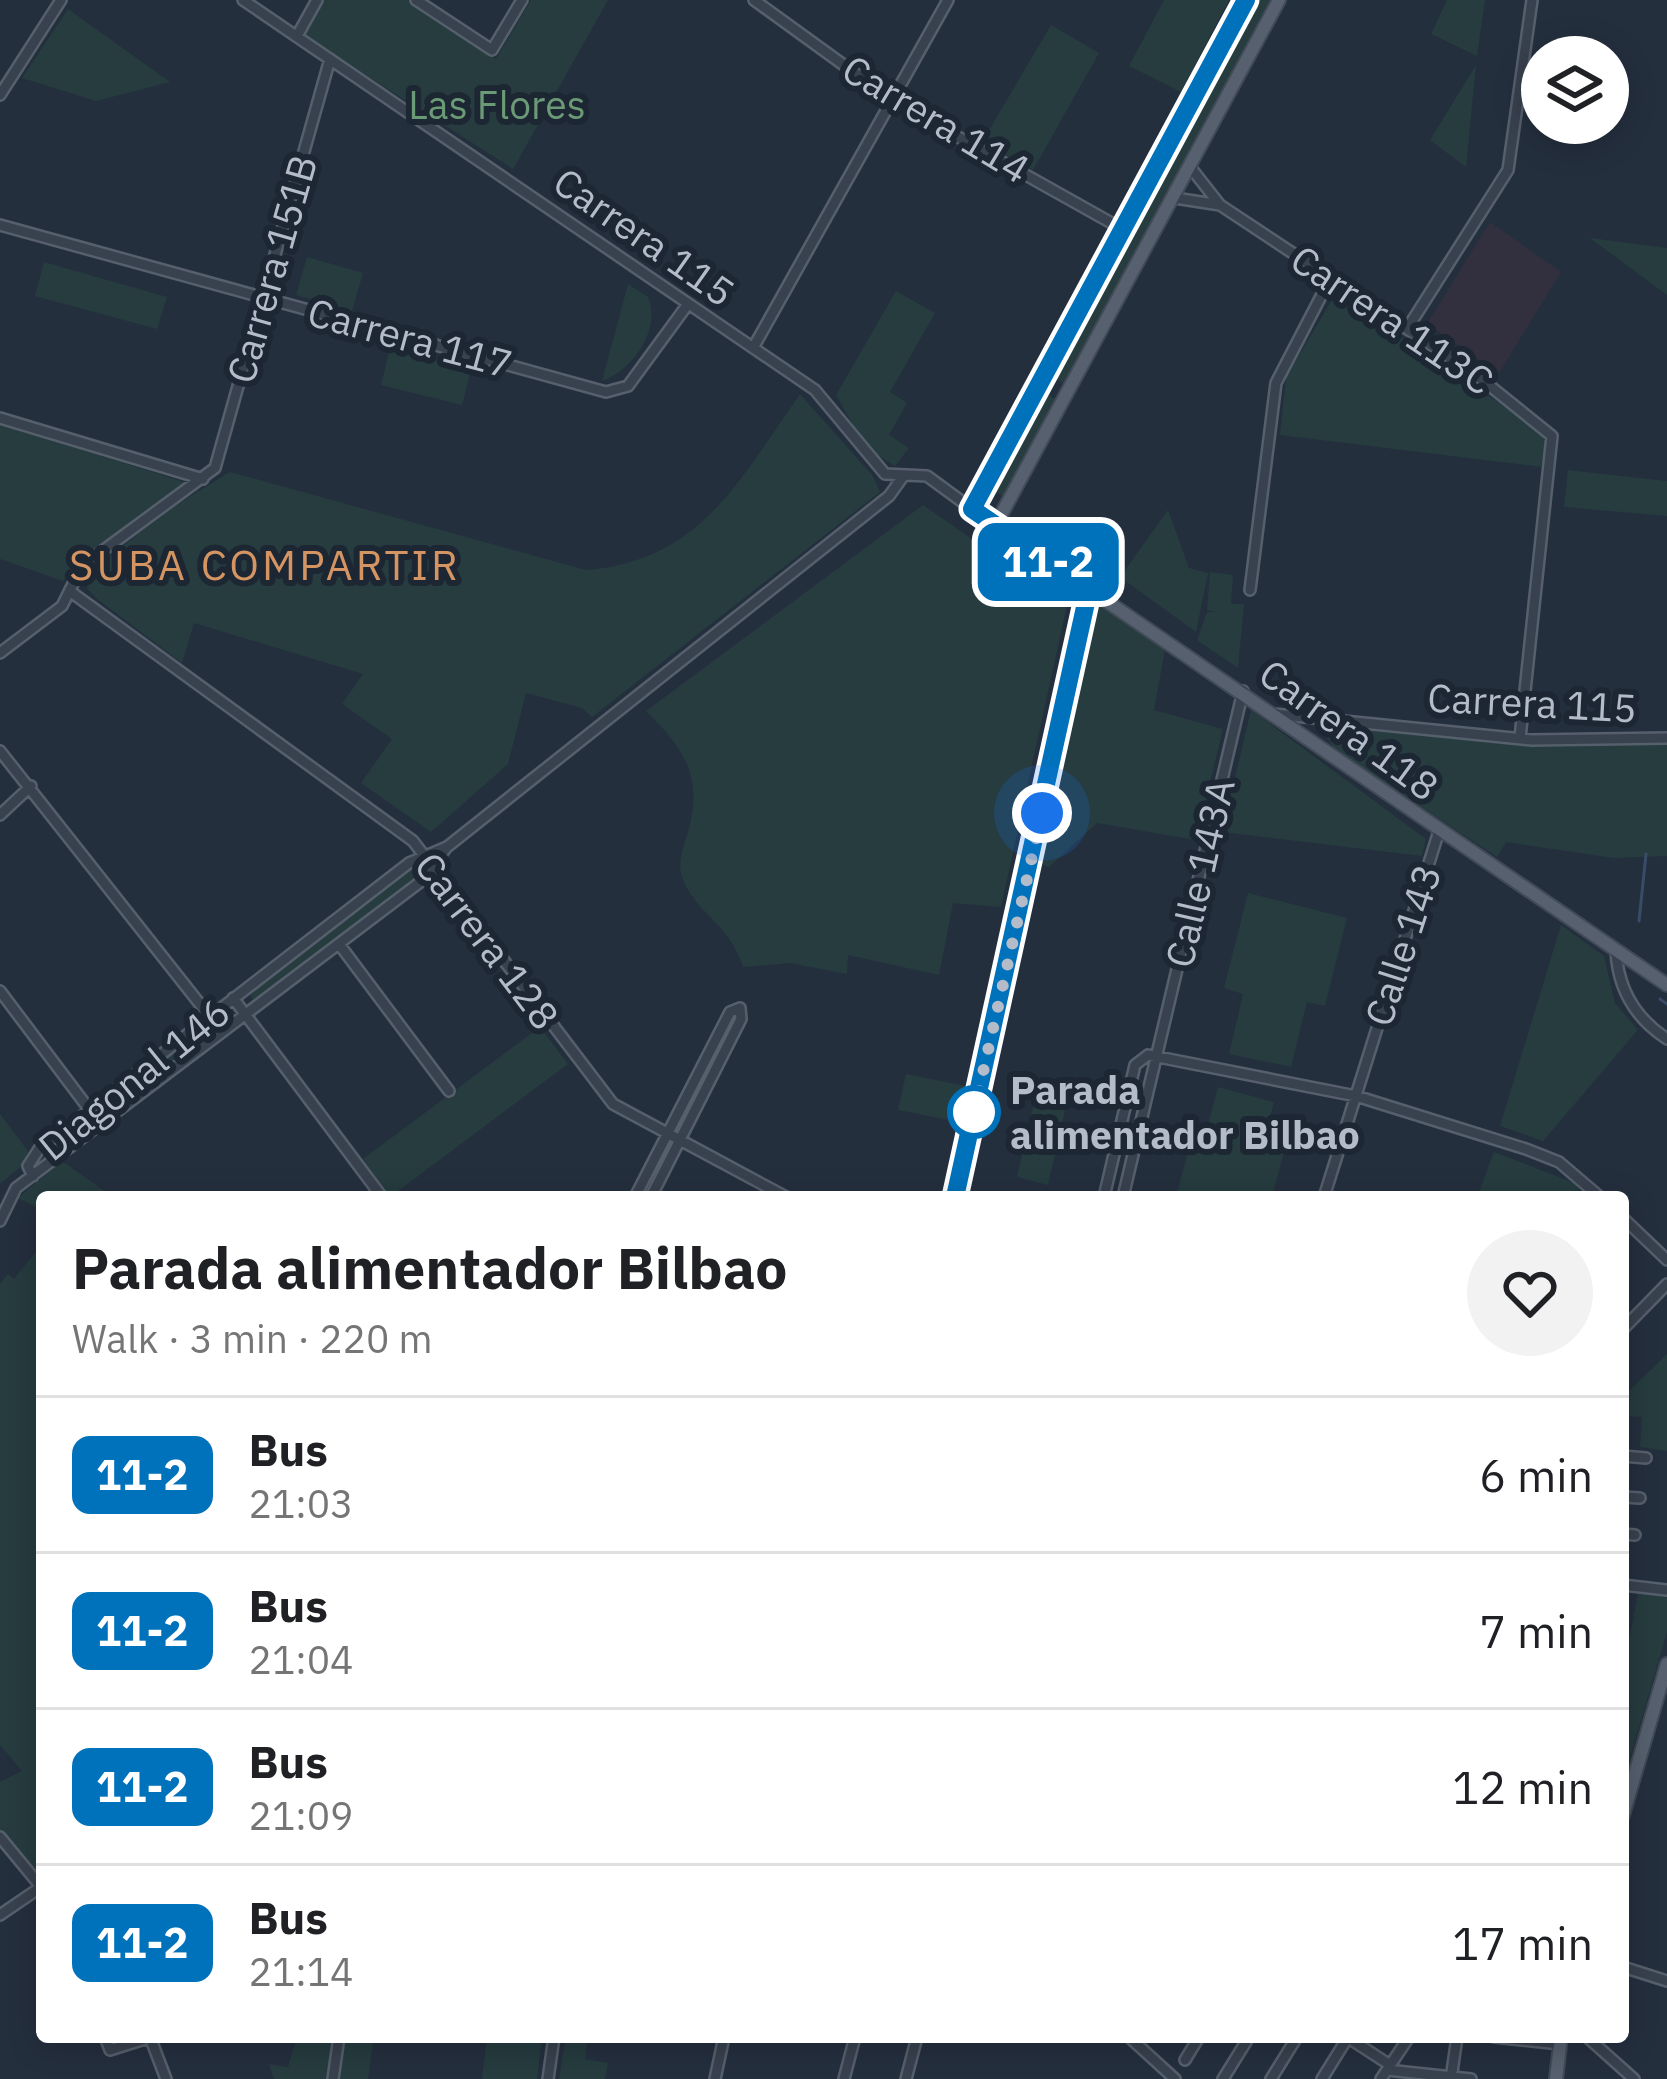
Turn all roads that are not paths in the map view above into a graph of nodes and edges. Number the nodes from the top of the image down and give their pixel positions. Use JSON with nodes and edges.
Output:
{"nodes":[{"id":1,"x":62,"y":0,"type":"edge"},
{"id":2,"x":243,"y":0,"type":"edge"},
{"id":3,"x":317,"y":0,"type":"edge"},
{"id":4,"x":416,"y":0,"type":"edge"},
{"id":5,"x":522,"y":0,"type":"edge"},
{"id":6,"x":754,"y":0,"type":"edge"},
{"id":7,"x":948,"y":0,"type":"edge"},
{"id":8,"x":1246,"y":0,"type":"edge"},
{"id":9,"x":1279,"y":0,"type":"edge"},
{"id":10,"x":1532,"y":0,"type":"edge"},
{"id":11,"x":297,"y":36,"type":"junction"},
{"id":12,"x":331,"y":59,"type":"junction"},
{"id":13,"x":0,"y":95,"type":"edge"},
{"id":14,"x":892,"y":100,"type":"junction"},
{"id":15,"x":1191,"y":168,"type":"junction"},
{"id":16,"x":1174,"y":198,"type":"junction"},
{"id":17,"x":1220,"y":205,"type":"junction"},
{"id":18,"x":0,"y":225,"type":"edge"},
{"id":19,"x":1124,"y":230,"type":"junction"},
{"id":20,"x":1330,"y":278,"type":"junction"},
{"id":21,"x":264,"y":298,"type":"junction"},
{"id":22,"x":688,"y":304,"type":"junction"},
{"id":23,"x":1407,"y":328,"type":"junction"},
{"id":24,"x":753,"y":348,"type":"junction"},
{"id":25,"x":1043,"y":380,"type":"junction"},
{"id":26,"x":1067,"y":394,"type":"junction"},
{"id":27,"x":0,"y":418,"type":"edge"},
{"id":28,"x":205,"y":478,"type":"junction"},
{"id":29,"x":902,"y":478,"type":"junction"},
{"id":30,"x":972,"y":509,"type":"junction"},
{"id":31,"x":994,"y":526,"type":"junction"},
{"id":32,"x":1089,"y":589,"type":"junction"},
{"id":33,"x":1250,"y":590,"type":"dead end"},
{"id":34,"x":71,"y":592,"type":"junction"},
{"id":35,"x":0,"y":653,"type":"edge"},
{"id":36,"x":1244,"y":691,"type":"junction"},
{"id":37,"x":1274,"y":713,"type":"junction"},
{"id":38,"x":1322,"y":719,"type":"junction"},
{"id":39,"x":1520,"y":738,"type":"junction"},
{"id":40,"x":1667,"y":738,"type":"edge"},
{"id":41,"x":1312,"y":742,"type":"junction"},
{"id":42,"x":0,"y":752,"type":"edge"},
{"id":43,"x":31,"y":786,"type":"junction"},
{"id":44,"x":0,"y":815,"type":"edge"},
{"id":45,"x":1439,"y":831,"type":"junction"},
{"id":46,"x":447,"y":847,"type":"junction"},
{"id":47,"x":425,"y":855,"type":"junction"},
{"id":48,"x":433,"y":867,"type":"junction"},
{"id":49,"x":340,"y":944,"type":"junction"},
{"id":50,"x":1616,"y":951,"type":"junction"},
{"id":51,"x":1667,"y":985,"type":"edge"},
{"id":52,"x":0,"y":992,"type":"edge"},
{"id":53,"x":233,"y":998,"type":"junction"},
{"id":54,"x":245,"y":1014,"type":"junction"},
{"id":55,"x":209,"y":1016,"type":"junction"},
{"id":56,"x":222,"y":1032,"type":"junction"},
{"id":57,"x":1667,"y":1039,"type":"edge"},
{"id":58,"x":1156,"y":1055,"type":"junction"},
{"id":59,"x":449,"y":1090,"type":"dead end"},
{"id":60,"x":1356,"y":1096,"type":"junction"},
{"id":61,"x":89,"y":1109,"type":"junction"},
{"id":62,"x":665,"y":1136,"type":"junction"},
{"id":63,"x":678,"y":1142,"type":"junction"},
{"id":64,"x":33,"y":1176,"type":"junction"},
{"id":65,"x":378,"y":1191,"type":"edge"},
{"id":66,"x":638,"y":1191,"type":"edge"},
{"id":67,"x":654,"y":1191,"type":"edge"},
{"id":68,"x":774,"y":1191,"type":"edge"},
{"id":69,"x":956,"y":1191,"type":"edge"},
{"id":70,"x":1105,"y":1191,"type":"edge"},
{"id":71,"x":1124,"y":1191,"type":"edge"},
{"id":72,"x":1326,"y":1191,"type":"edge"},
{"id":73,"x":1592,"y":1191,"type":"edge"},
{"id":74,"x":4,"y":1202,"type":"edge"},
{"id":75,"x":0,"y":1221,"type":"edge"},
{"id":76,"x":1629,"y":1224,"type":"edge"},
{"id":77,"x":1667,"y":1260,"type":"edge"},
{"id":78,"x":1667,"y":1284,"type":"edge"},
{"id":79,"x":1629,"y":1323,"type":"edge"},
{"id":80,"x":1629,"y":1457,"type":"edge"},
{"id":81,"x":1646,"y":1458,"type":"dead end"},
{"id":82,"x":1629,"y":1497,"type":"edge"},
{"id":83,"x":1640,"y":1498,"type":"dead end"},
{"id":84,"x":1629,"y":1586,"type":"edge"},
{"id":85,"x":1667,"y":1590,"type":"edge"},
{"id":86,"x":1667,"y":1664,"type":"edge"},
{"id":87,"x":1629,"y":1794,"type":"edge"},
{"id":88,"x":0,"y":1837,"type":"edge"},
{"id":89,"x":36,"y":1881,"type":"edge"},
{"id":90,"x":36,"y":1892,"type":"edge"},
{"id":91,"x":0,"y":1915,"type":"edge"},
{"id":92,"x":1629,"y":1969,"type":"edge"},
{"id":93,"x":1667,"y":1981,"type":"edge"},
{"id":94,"x":107,"y":2043,"type":"edge"},
{"id":95,"x":132,"y":2043,"type":"edge"},
{"id":96,"x":153,"y":2043,"type":"edge"},
{"id":97,"x":338,"y":2043,"type":"edge"},
{"id":98,"x":553,"y":2043,"type":"edge"},
{"id":99,"x":720,"y":2043,"type":"edge"},
{"id":100,"x":853,"y":2043,"type":"edge"},
{"id":101,"x":915,"y":2043,"type":"edge"},
{"id":102,"x":1136,"y":2043,"type":"edge"},
{"id":103,"x":1195,"y":2043,"type":"edge"},
{"id":104,"x":1245,"y":2043,"type":"edge"},
{"id":105,"x":1293,"y":2043,"type":"edge"},
{"id":106,"x":1344,"y":2043,"type":"edge"},
{"id":107,"x":1355,"y":2043,"type":"edge"},
{"id":108,"x":1405,"y":2043,"type":"edge"},
{"id":109,"x":1456,"y":2043,"type":"edge"},
{"id":110,"x":1561,"y":2043,"type":"edge"},
{"id":111,"x":1594,"y":2043,"type":"edge"},
{"id":112,"x":1185,"y":2060,"type":"dead end"},
{"id":113,"x":1386,"y":2071,"type":"edge"},
{"id":114,"x":1559,"y":2077,"type":"edge"},
{"id":115,"x":1451,"y":2078,"type":"edge"},
{"id":116,"x":166,"y":2079,"type":"edge"},
{"id":117,"x":333,"y":2079,"type":"edge"},
{"id":118,"x":548,"y":2079,"type":"edge"},
{"id":119,"x":715,"y":2079,"type":"edge"},
{"id":120,"x":844,"y":2079,"type":"edge"},
{"id":121,"x":906,"y":2079,"type":"edge"},
{"id":122,"x":1175,"y":2079,"type":"edge"},
{"id":123,"x":1223,"y":2079,"type":"edge"},
{"id":124,"x":1271,"y":2079,"type":"edge"},
{"id":125,"x":1322,"y":2079,"type":"edge"},
{"id":126,"x":1472,"y":2079,"type":"edge"},
{"id":127,"x":1634,"y":2079,"type":"edge"}],
"edges":[{"from":1,"to":13,"type":"street"},
{"from":2,"to":11,"type":"street","name":"Carrera 115"},
{"from":3,"to":11,"type":"street"},
{"from":4,"to":5,"type":"street"},
{"from":6,"to":14,"type":"street","name":"Carrera 114"},
{"from":7,"to":14,"type":"street"},
{"from":8,"to":19,"type":"main road"},
{"from":9,"to":15,"type":"main road"},
{"from":10,"to":23,"type":"street"},
{"from":11,"to":12,"type":"street","name":"Carrera 115"},
{"from":12,"to":21,"type":"street","name":"Carrera 151B"},
{"from":12,"to":22,"type":"street","name":"Carrera 115"},
{"from":14,"to":19,"type":"street","name":"Carrera 114"},
{"from":14,"to":24,"type":"street"},
{"from":15,"to":16,"type":"main road"},
{"from":15,"to":17,"type":"street","name":"Carrera 113C"},
{"from":16,"to":17,"type":"street","name":"Carrera 113C"},
{"from":16,"to":26,"type":"main road"},
{"from":17,"to":20,"type":"street","name":"Carrera 113C"},
{"from":18,"to":21,"type":"street","name":"Carrera 117"},
{"from":19,"to":25,"type":"main road"},
{"from":20,"to":23,"type":"street","name":"Carrera 113C"},
{"from":20,"to":33,"type":"street"},
{"from":21,"to":22,"type":"street","name":"Carrera 117"},
{"from":21,"to":28,"type":"street","name":"Carrera 151B"},
{"from":22,"to":24,"type":"street","name":"Carrera 115"},
{"from":23,"to":39,"type":"street","name":"Carrera 113C"},
{"from":24,"to":29,"type":"street","name":"Carrera 115"},
{"from":25,"to":26,"type":"main road"},
{"from":25,"to":30,"type":"main road"},
{"from":26,"to":31,"type":"main road"},
{"from":27,"to":28,"type":"street"},
{"from":28,"to":34,"type":"street"},
{"from":29,"to":30,"type":"street","name":"Carrera 115"},
{"from":29,"to":46,"type":"street","name":"Diagonal 146"},
{"from":30,"to":31,"type":"main road","name":"Carrera 115"},
{"from":31,"to":32,"type":"main road","name":"Carrera 118"},
{"from":32,"to":36,"type":"main road","name":"Carrera 118"},
{"from":32,"to":69,"type":"street"},
{"from":34,"to":35,"type":"street"},
{"from":34,"to":47,"type":"street","name":"Carrera 128"},
{"from":36,"to":37,"type":"main road","name":"Carrera 118"},
{"from":36,"to":58,"type":"street","name":"Calle 143A"},
{"from":37,"to":38,"type":"street","name":"Carrera 115"},
{"from":37,"to":41,"type":"main road","name":"Carrera 118"},
{"from":38,"to":39,"type":"street","name":"Carrera 115"},
{"from":38,"to":41,"type":"street"},
{"from":39,"to":40,"type":"street","name":"Carrera 115"},
{"from":41,"to":45,"type":"main road","name":"Carrera 118"},
{"from":42,"to":43,"type":"street"},
{"from":43,"to":44,"type":"street"},
{"from":43,"to":55,"type":"street"},
{"from":45,"to":50,"type":"main road","name":"Carrera 118"},
{"from":45,"to":60,"type":"street","name":"Calle 143"},
{"from":46,"to":47,"type":"street","name":"Diagonal 146"},
{"from":46,"to":48,"type":"street","name":"Diagonal 146"},
{"from":47,"to":48,"type":"street","name":"Carrera 128"},
{"from":47,"to":53,"type":"street","name":"Diagonal 146"},
{"from":48,"to":49,"type":"street","name":"Diagonal 146"},
{"from":48,"to":62,"type":"street","name":"Carrera 128"},
{"from":49,"to":54,"type":"street","name":"Diagonal 146"},
{"from":49,"to":59,"type":"street"},
{"from":50,"to":51,"type":"main road","name":"Carrera 118"},
{"from":50,"to":57,"type":"street"},
{"from":52,"to":61,"type":"street"},
{"from":53,"to":54,"type":"street"},
{"from":53,"to":55,"type":"street","name":"Diagonal 146"},
{"from":54,"to":56,"type":"street","name":"Diagonal 146"},
{"from":54,"to":65,"type":"street"},
{"from":55,"to":56,"type":"street"},
{"from":55,"to":61,"type":"street","name":"Diagonal 146"},
{"from":56,"to":64,"type":"street","name":"Diagonal 146"},
{"from":58,"to":60,"type":"street"},
{"from":58,"to":70,"type":"street","name":"Calle 143A"},
{"from":58,"to":71,"type":"street","name":"Calle 143A"},
{"from":60,"to":72,"type":"street","name":"Calle 143"},
{"from":60,"to":73,"type":"street"},
{"from":61,"to":64,"type":"street","name":"Diagonal 146"},
{"from":62,"to":63,"type":"street","name":"Carrera 128"},
{"from":62,"to":63,"type":"street"},
{"from":62,"to":66,"type":"street"},
{"from":63,"to":67,"type":"street"},
{"from":63,"to":68,"type":"street","name":"Carrera 128"},
{"from":64,"to":74,"type":"street"},
{"from":74,"to":75,"type":"street"},
{"from":76,"to":77,"type":"street"},
{"from":78,"to":79,"type":"street"},
{"from":80,"to":81,"type":"street"},
{"from":82,"to":83,"type":"street"},
{"from":84,"to":85,"type":"street"},
{"from":86,"to":87,"type":"main road"},
{"from":88,"to":89,"type":"street"},
{"from":90,"to":91,"type":"street"},
{"from":92,"to":93,"type":"street"},
{"from":94,"to":95,"type":"street"},
{"from":96,"to":116,"type":"street"},
{"from":97,"to":117,"type":"street"},
{"from":98,"to":118,"type":"street"},
{"from":99,"to":119,"type":"street"},
{"from":100,"to":120,"type":"street"},
{"from":101,"to":121,"type":"street"},
{"from":102,"to":122,"type":"street"},
{"from":103,"to":112,"type":"street"},
{"from":104,"to":123,"type":"street"},
{"from":105,"to":124,"type":"street"},
{"from":106,"to":125,"type":"street"},
{"from":107,"to":113,"type":"street"},
{"from":108,"to":113,"type":"street"},
{"from":109,"to":115,"type":"street"},
{"from":110,"to":114,"type":"main road"},
{"from":111,"to":127,"type":"street"},
{"from":113,"to":115,"type":"street"},
{"from":115,"to":126,"type":"street"}]}
